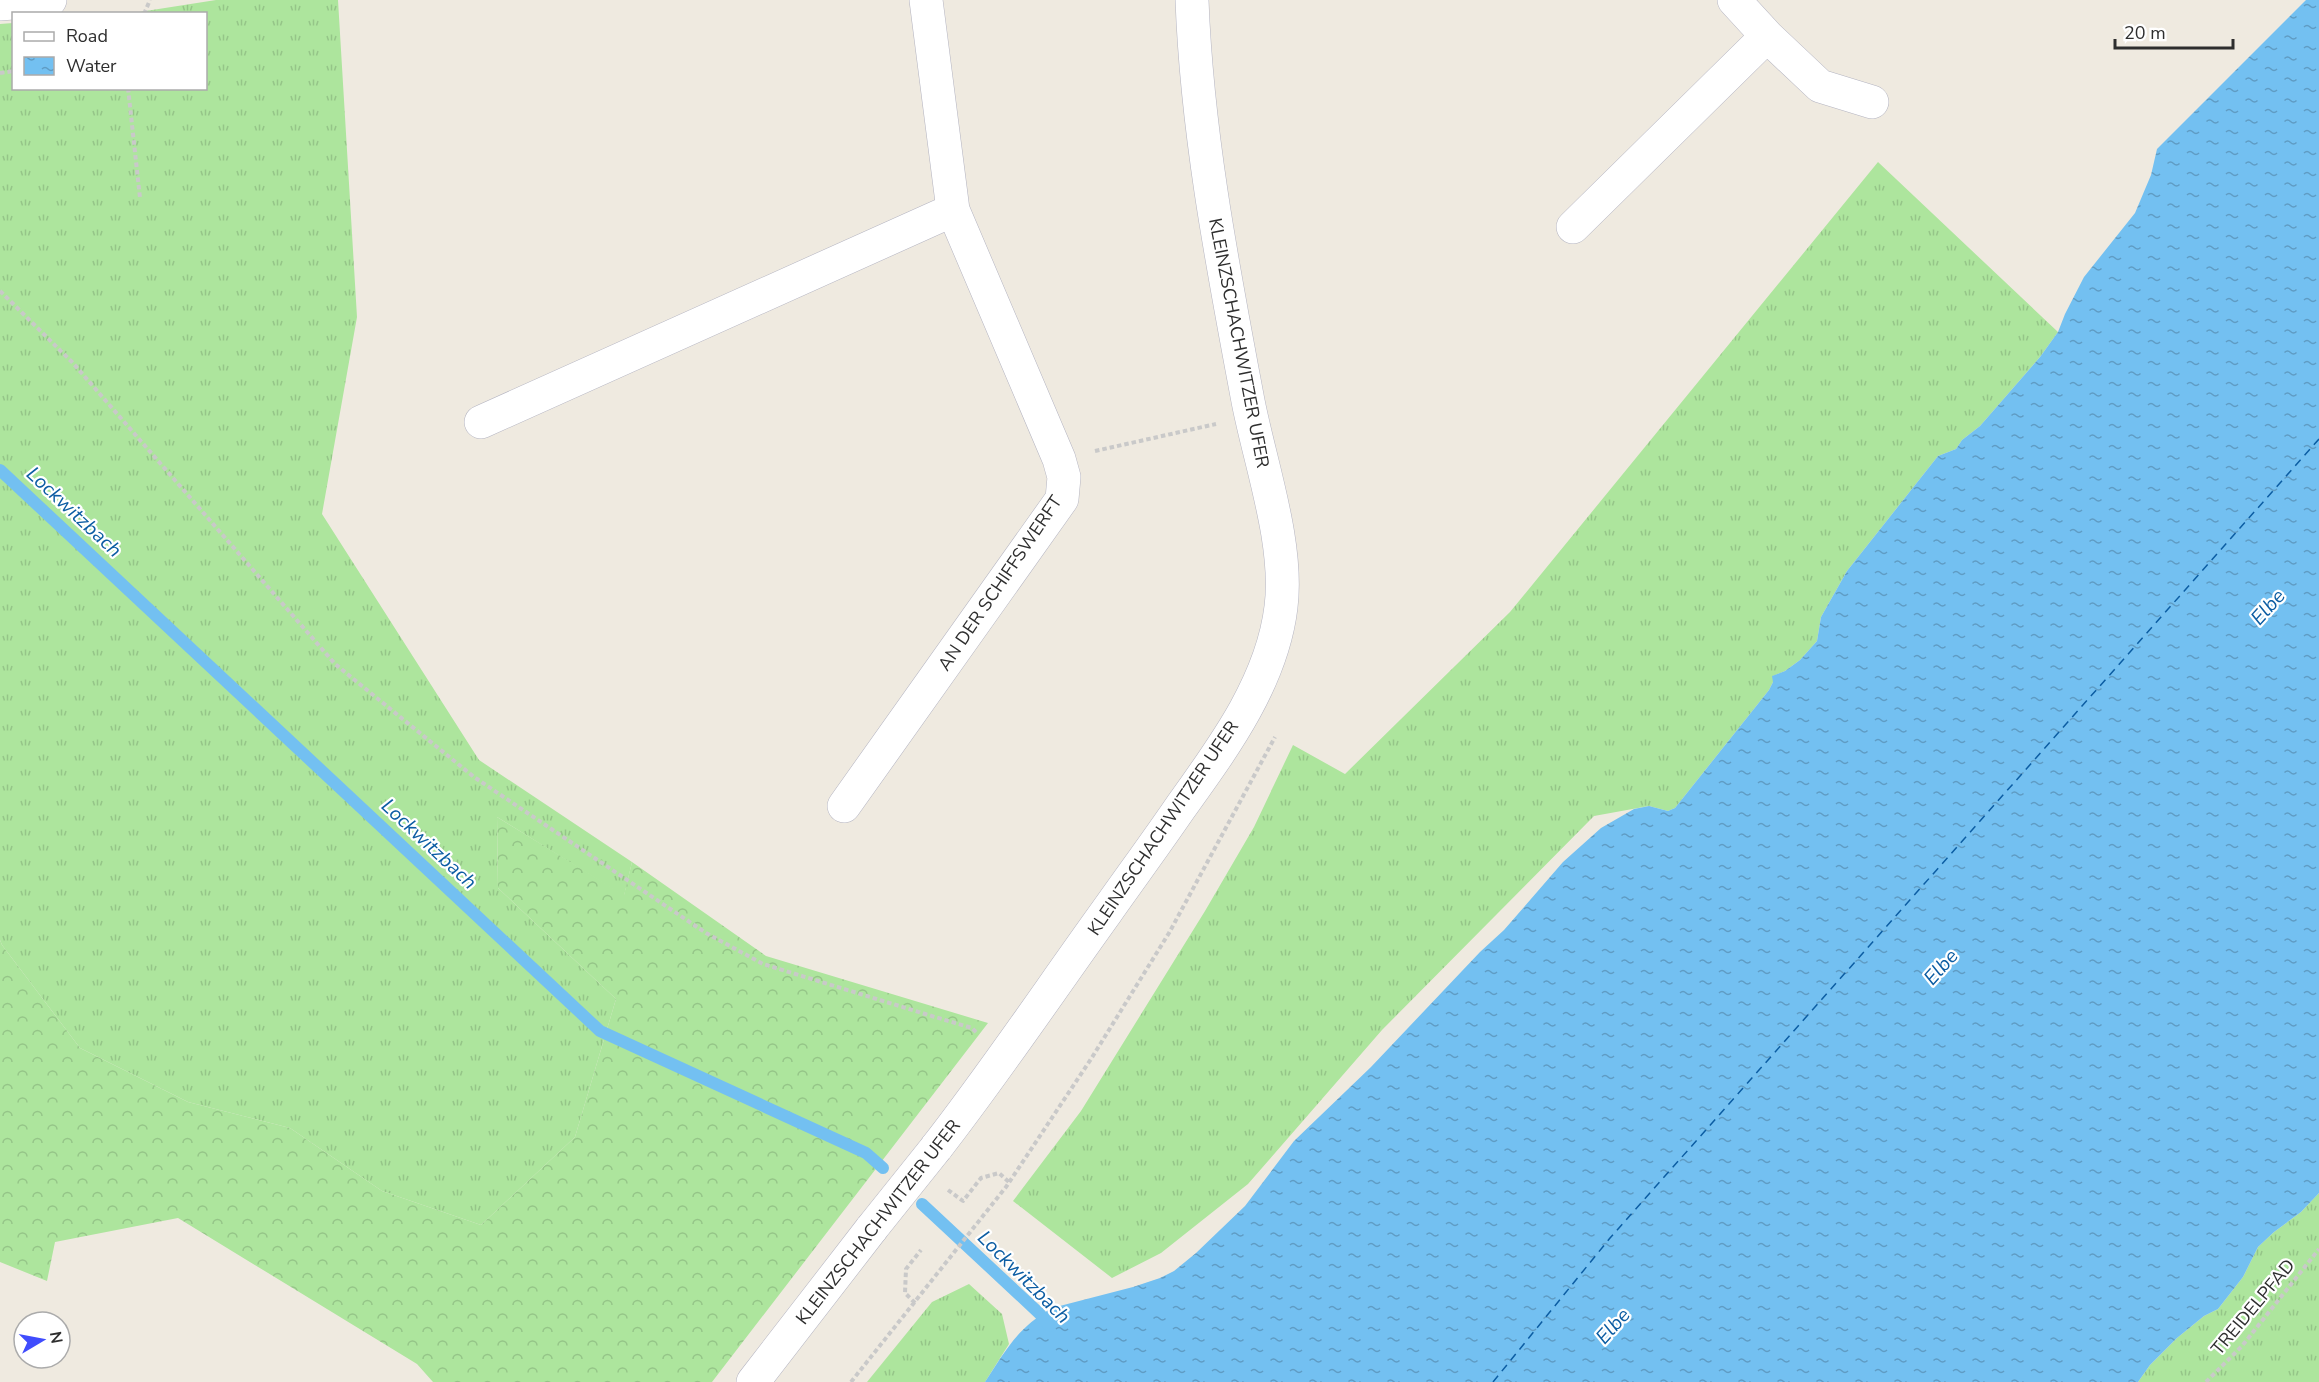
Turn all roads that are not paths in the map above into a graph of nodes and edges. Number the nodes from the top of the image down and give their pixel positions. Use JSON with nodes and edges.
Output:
{"nodes":[{"id":1,"x":50,"y":0,"type":"edge"},
{"id":2,"x":926,"y":0,"type":"edge"},
{"id":3,"x":1192,"y":0,"type":"edge"},
{"id":4,"x":1734,"y":0,"type":"edge"},
{"id":5,"x":0,"y":4,"type":"edge"},
{"id":6,"x":1767,"y":36,"type":"junction"},
{"id":7,"x":1872,"y":102,"type":"dead end"},
{"id":8,"x":953,"y":210,"type":"junction"},
{"id":9,"x":1573,"y":227,"type":"dead end"},
{"id":10,"x":481,"y":422,"type":"dead end"},
{"id":11,"x":844,"y":806,"type":"dead end"},
{"id":12,"x":753,"y":1382,"type":"edge"}],
"edges":[{"from":1,"to":5,"type":"street"},
{"from":2,"to":8,"type":"street","name":"AN DER SCHIFFSWERFT"},
{"from":3,"to":12,"type":"street","name":"KLEINZSCHACHWITZER UFER","bridge":true},
{"from":4,"to":6,"type":"street"},
{"from":6,"to":7,"type":"street"},
{"from":6,"to":9,"type":"street"},
{"from":8,"to":10,"type":"street"},
{"from":8,"to":11,"type":"street","name":"AN DER SCHIFFSWERFT"}]}
